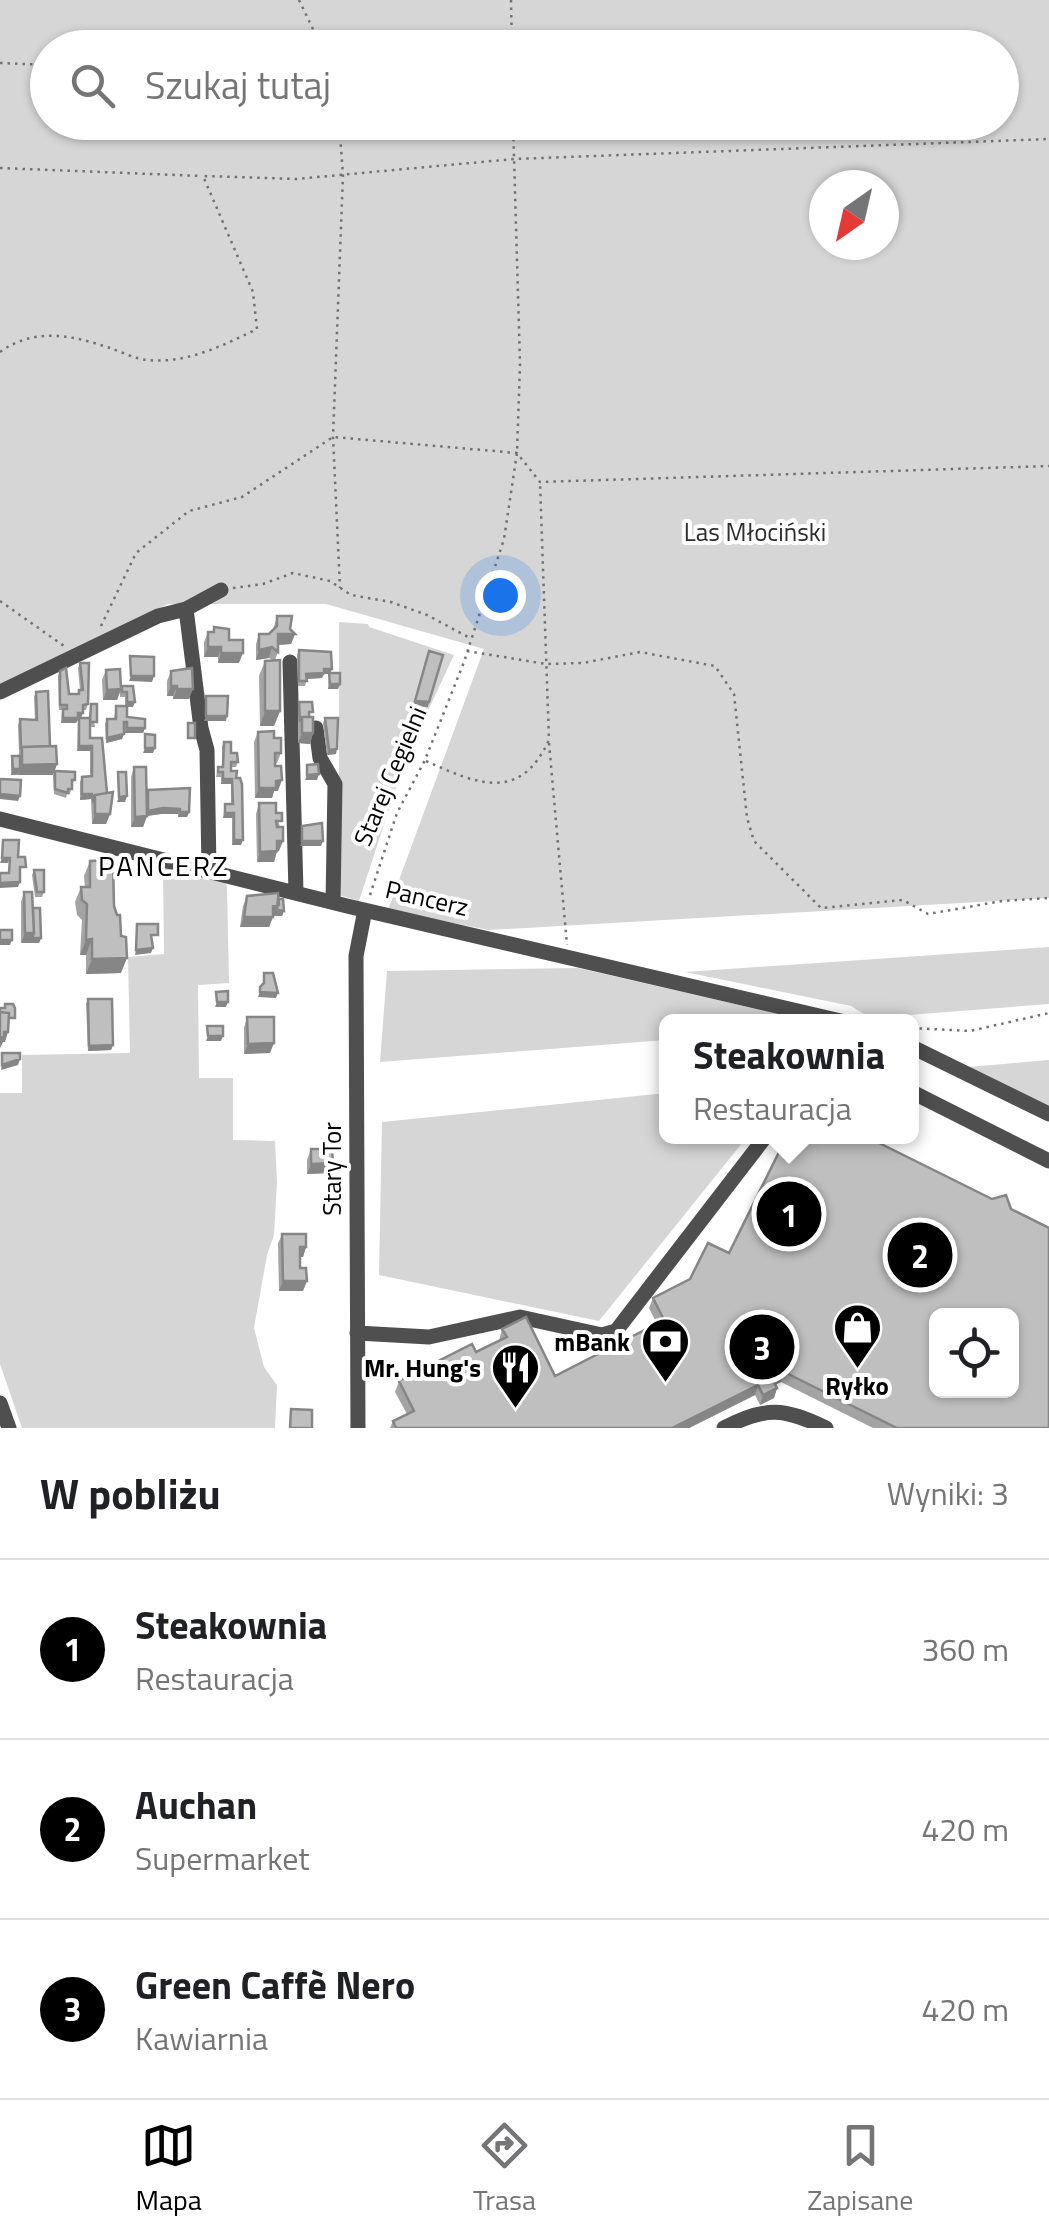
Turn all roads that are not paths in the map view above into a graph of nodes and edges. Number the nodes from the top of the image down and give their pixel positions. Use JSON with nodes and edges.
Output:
{"nodes":[{"id":1,"x":221,"y":590,"type":"road end"},
{"id":2,"x":186,"y":609,"type":"junction"},
{"id":3,"x":290,"y":662,"type":"dead end"},
{"id":4,"x":0,"y":692,"type":"edge"},
{"id":5,"x":316,"y":728,"type":"edge"},
{"id":6,"x":0,"y":819,"type":"edge"},
{"id":7,"x":208,"y":870,"type":"junction"},
{"id":8,"x":296,"y":892,"type":"junction"},
{"id":9,"x":334,"y":902,"type":"junction"},
{"id":10,"x":365,"y":910,"type":"junction"},
{"id":11,"x":811,"y":1014,"type":"edge"},
{"id":12,"x":919,"y":1050,"type":"edge"},
{"id":13,"x":919,"y":1095,"type":"edge"},
{"id":14,"x":1049,"y":1114,"type":"edge"},
{"id":15,"x":760,"y":1144,"type":"edge"},
{"id":16,"x":1049,"y":1160,"type":"edge"},
{"id":17,"x":357,"y":1333,"type":"junction"},
{"id":18,"x":0,"y":1403,"type":"edge"},
{"id":19,"x":9,"y":1428,"type":"edge"},
{"id":20,"x":358,"y":1428,"type":"edge"},
{"id":21,"x":724,"y":1428,"type":"edge"},
{"id":22,"x":826,"y":1428,"type":"edge"}],
"edges":[{"from":1,"to":2,"type":"street"},
{"from":2,"to":4,"type":"street"},
{"from":2,"to":7,"type":"street"},
{"from":3,"to":8,"type":"street"},
{"from":5,"to":9,"type":"street"},
{"from":6,"to":7,"type":"street","name":"Pancerz"},
{"from":7,"to":8,"type":"street","name":"Pancerz"},
{"from":8,"to":9,"type":"street","name":"Pancerz"},
{"from":9,"to":10,"type":"street","name":"Pancerz"},
{"from":10,"to":11,"type":"street","name":"Pancerz"},
{"from":10,"to":17,"type":"street","name":"Stary Tor"},
{"from":12,"to":14,"type":"street"},
{"from":13,"to":16,"type":"street"},
{"from":15,"to":17,"type":"street"},
{"from":17,"to":20,"type":"street","name":"Stary Tor"},
{"from":18,"to":19,"type":"street"},
{"from":21,"to":22,"type":"street"}]}
